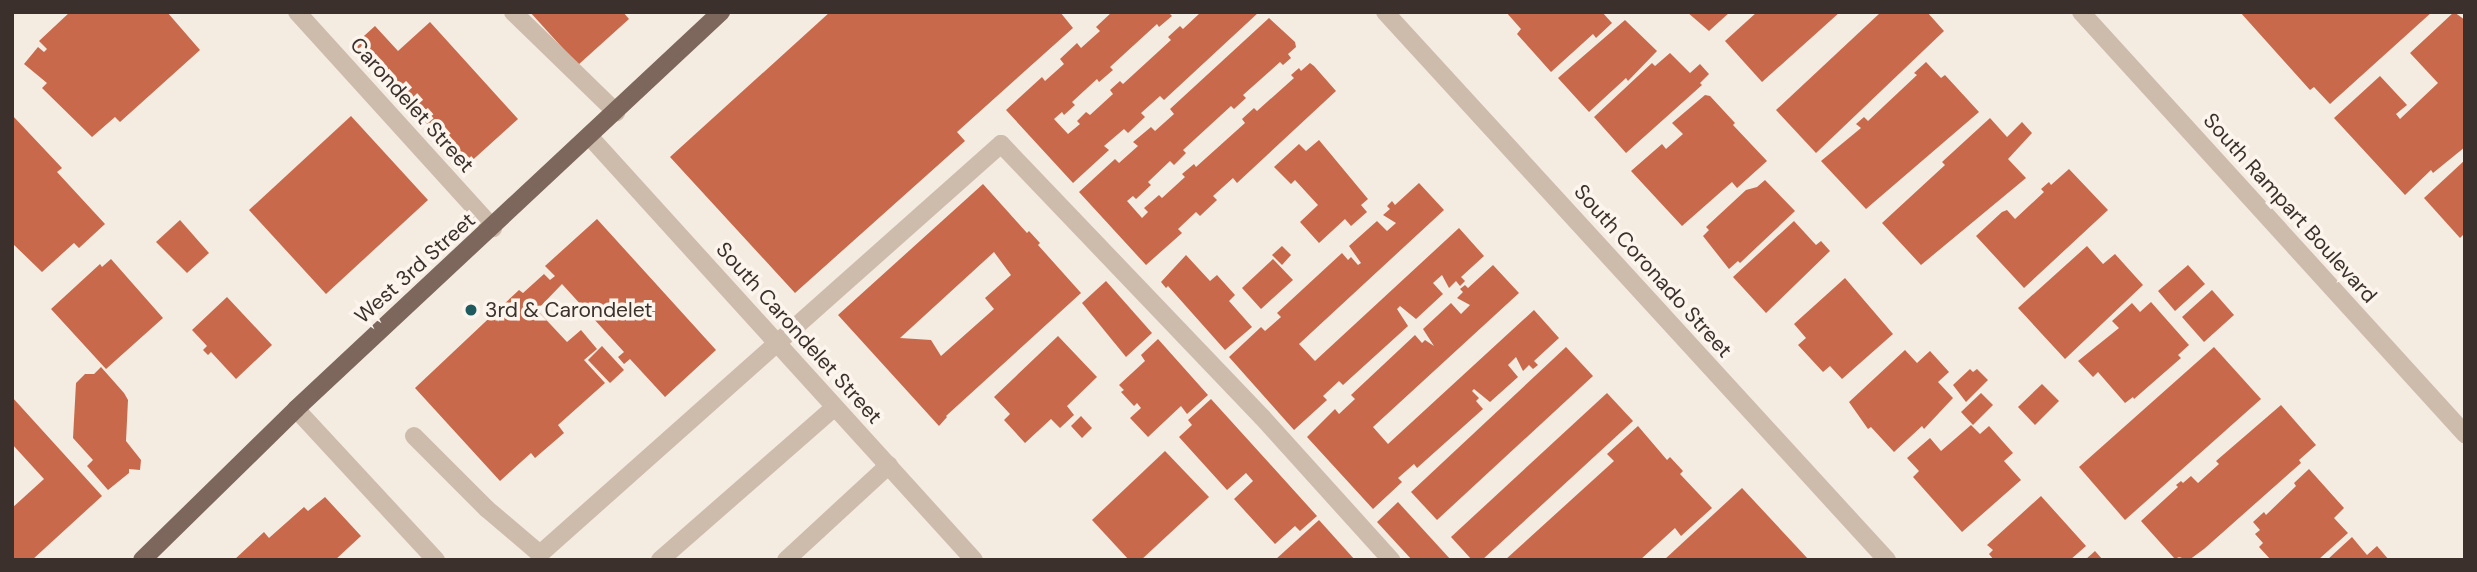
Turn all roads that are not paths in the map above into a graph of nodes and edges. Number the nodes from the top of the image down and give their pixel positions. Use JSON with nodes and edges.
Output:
{"nodes":[{"id":1,"x":297,"y":12,"type":"edge"},
{"id":2,"x":513,"y":12,"type":"edge"},
{"id":3,"x":721,"y":12,"type":"edge"},
{"id":4,"x":1385,"y":12,"type":"edge"},
{"id":5,"x":2081,"y":12,"type":"edge"},
{"id":6,"x":616,"y":112,"type":"junction"},
{"id":7,"x":590,"y":136,"type":"junction"},
{"id":8,"x":494,"y":228,"type":"junction"},
{"id":9,"x":778,"y":343,"type":"junction"},
{"id":10,"x":835,"y":407,"type":"junction"},
{"id":11,"x":296,"y":409,"type":"junction"},
{"id":12,"x":2465,"y":434,"type":"edge"},
{"id":13,"x":414,"y":436,"type":"dead end"},
{"id":14,"x":889,"y":466,"type":"junction"},
{"id":15,"x":543,"y":557,"type":"edge"},
{"id":16,"x":142,"y":560,"type":"edge"},
{"id":17,"x":436,"y":560,"type":"edge"},
{"id":18,"x":660,"y":560,"type":"edge"},
{"id":19,"x":786,"y":560,"type":"edge"},
{"id":20,"x":974,"y":560,"type":"edge"},
{"id":21,"x":1391,"y":560,"type":"edge"},
{"id":22,"x":1887,"y":560,"type":"edge"}],
"edges":[{"from":1,"to":8,"type":"street","name":"Carondelet Street"},
{"from":2,"to":6,"type":"street"},
{"from":3,"to":6,"type":"main road","name":"West 3rd Street"},
{"from":4,"to":22,"type":"street","name":"South Coronado Street"},
{"from":5,"to":12,"type":"street","name":"South Rampart Boulevard"},
{"from":6,"to":7,"type":"main road","name":"West 3rd Street"},
{"from":7,"to":8,"type":"main road","name":"West 3rd Street"},
{"from":7,"to":9,"type":"street","name":"South Carondelet Street"},
{"from":8,"to":11,"type":"main road","name":"West 3rd Street"},
{"from":9,"to":10,"type":"street","name":"South Carondelet Street"},
{"from":9,"to":15,"type":"street"},
{"from":9,"to":21,"type":"street"},
{"from":10,"to":14,"type":"street","name":"South Carondelet Street"},
{"from":10,"to":18,"type":"street"},
{"from":11,"to":16,"type":"main road","name":"West 3rd Street"},
{"from":11,"to":17,"type":"street"},
{"from":13,"to":15,"type":"street"},
{"from":14,"to":19,"type":"street"},
{"from":14,"to":20,"type":"street","name":"South Carondelet Street"}]}
